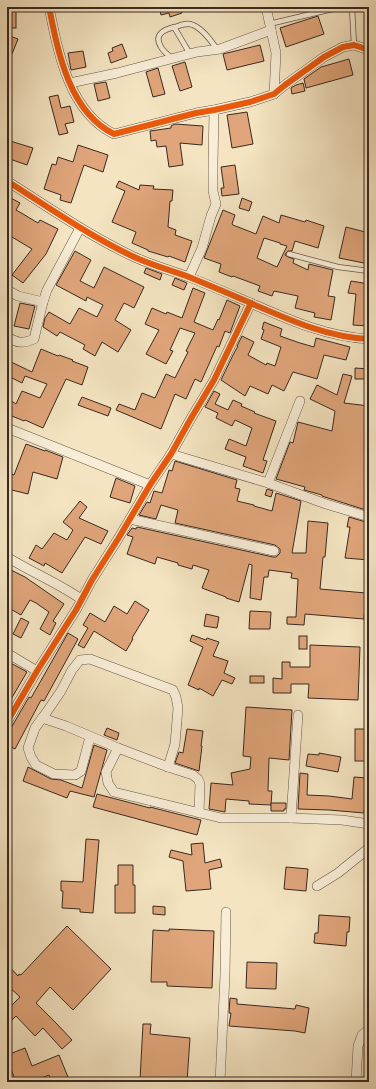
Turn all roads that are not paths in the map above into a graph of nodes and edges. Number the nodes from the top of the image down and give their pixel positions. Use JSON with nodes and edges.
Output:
{"nodes":[{"id":1,"x":49,"y":7,"type":"edge"},
{"id":2,"x":266,"y":7,"type":"edge"},
{"id":3,"x":341,"y":7,"type":"edge"},
{"id":4,"x":352,"y":7,"type":"edge"},
{"id":5,"x":174,"y":27,"type":"junction"},
{"id":6,"x":270,"y":27,"type":"junction"},
{"id":7,"x":354,"y":45,"type":"junction"},
{"id":8,"x":217,"y":49,"type":"junction"},
{"id":9,"x":369,"y":50,"type":"edge"},
{"id":10,"x":190,"y":54,"type":"junction"},
{"id":11,"x":172,"y":58,"type":"junction"},
{"id":12,"x":70,"y":83,"type":"junction"},
{"id":13,"x":274,"y":94,"type":"junction"},
{"id":14,"x":214,"y":110,"type":"junction"},
{"id":15,"x":7,"y":181,"type":"edge"},
{"id":16,"x":80,"y":228,"type":"junction"},
{"id":17,"x":289,"y":254,"type":"dead end"},
{"id":18,"x":369,"y":271,"type":"edge"},
{"id":19,"x":189,"y":278,"type":"junction"},
{"id":20,"x":7,"y":290,"type":"edge"},
{"id":21,"x":43,"y":302,"type":"junction"},
{"id":22,"x":251,"y":303,"type":"junction"},
{"id":23,"x":7,"y":337,"type":"edge"},
{"id":24,"x":369,"y":339,"type":"edge"},
{"id":25,"x":300,"y":401,"type":"dead end"},
{"id":26,"x":7,"y":428,"type":"edge"},
{"id":27,"x":171,"y":454,"type":"junction"},
{"id":28,"x":268,"y":483,"type":"junction"},
{"id":29,"x":150,"y":485,"type":"junction"},
{"id":30,"x":369,"y":517,"type":"edge"},
{"id":31,"x":130,"y":519,"type":"junction"},
{"id":32,"x":274,"y":551,"type":"dead end"},
{"id":33,"x":7,"y":557,"type":"edge"},
{"id":34,"x":81,"y":599,"type":"junction"},
{"id":35,"x":7,"y":653,"type":"edge"},
{"id":36,"x":37,"y":671,"type":"junction"},
{"id":37,"x":298,"y":715,"type":"dead end"},
{"id":38,"x":42,"y":718,"type":"junction"},
{"id":39,"x":7,"y":722,"type":"edge"},
{"id":40,"x":90,"y":737,"type":"junction"},
{"id":41,"x":118,"y":748,"type":"junction"},
{"id":42,"x":168,"y":767,"type":"junction"},
{"id":43,"x":199,"y":813,"type":"junction"},
{"id":44,"x":291,"y":818,"type":"junction"},
{"id":45,"x":369,"y":824,"type":"edge"},
{"id":46,"x":369,"y":848,"type":"edge"},
{"id":47,"x":317,"y":886,"type":"dead end"},
{"id":48,"x":226,"y":912,"type":"dead end"},
{"id":49,"x":369,"y":1029,"type":"edge"},
{"id":50,"x":220,"y":1082,"type":"edge"},
{"id":51,"x":356,"y":1082,"type":"edge"}],
"edges":[{"from":1,"to":12,"type":"street"},
{"from":2,"to":6,"type":"street"},
{"from":3,"to":6,"type":"lane"},
{"from":4,"to":7,"type":"lane"},
{"from":5,"to":8,"type":"lane"},
{"from":5,"to":10,"type":"lane"},
{"from":5,"to":11,"type":"lane"},
{"from":6,"to":8,"type":"street"},
{"from":6,"to":13,"type":"street"},
{"from":7,"to":9,"type":"street"},
{"from":7,"to":13,"type":"street"},
{"from":8,"to":10,"type":"street"},
{"from":10,"to":11,"type":"street"},
{"from":11,"to":12,"type":"street"},
{"from":12,"to":14,"type":"street"},
{"from":13,"to":14,"type":"street"},
{"from":14,"to":19,"type":"street"},
{"from":15,"to":16,"type":"street"},
{"from":16,"to":19,"type":"street"},
{"from":16,"to":21,"type":"street"},
{"from":17,"to":18,"type":"lane"},
{"from":19,"to":22,"type":"street"},
{"from":20,"to":21,"type":"street"},
{"from":21,"to":23,"type":"street"},
{"from":22,"to":24,"type":"street"},
{"from":22,"to":27,"type":"street"},
{"from":25,"to":28,"type":"street"},
{"from":26,"to":29,"type":"street"},
{"from":27,"to":28,"type":"street"},
{"from":27,"to":29,"type":"street"},
{"from":28,"to":30,"type":"street"},
{"from":29,"to":31,"type":"street"},
{"from":31,"to":32,"type":"street"},
{"from":31,"to":34,"type":"street"},
{"from":33,"to":34,"type":"street"},
{"from":34,"to":36,"type":"street"},
{"from":35,"to":36,"type":"street"},
{"from":36,"to":39,"type":"street"},
{"from":37,"to":44,"type":"street"},
{"from":38,"to":40,"type":"street"},
{"from":38,"to":40,"type":"street"},
{"from":38,"to":42,"type":"street"},
{"from":40,"to":41,"type":"street"},
{"from":41,"to":42,"type":"street"},
{"from":41,"to":43,"type":"street"},
{"from":42,"to":43,"type":"street"},
{"from":43,"to":44,"type":"street"},
{"from":44,"to":45,"type":"street"},
{"from":46,"to":47,"type":"street"},
{"from":48,"to":50,"type":"street"},
{"from":49,"to":51,"type":"street"}]}
